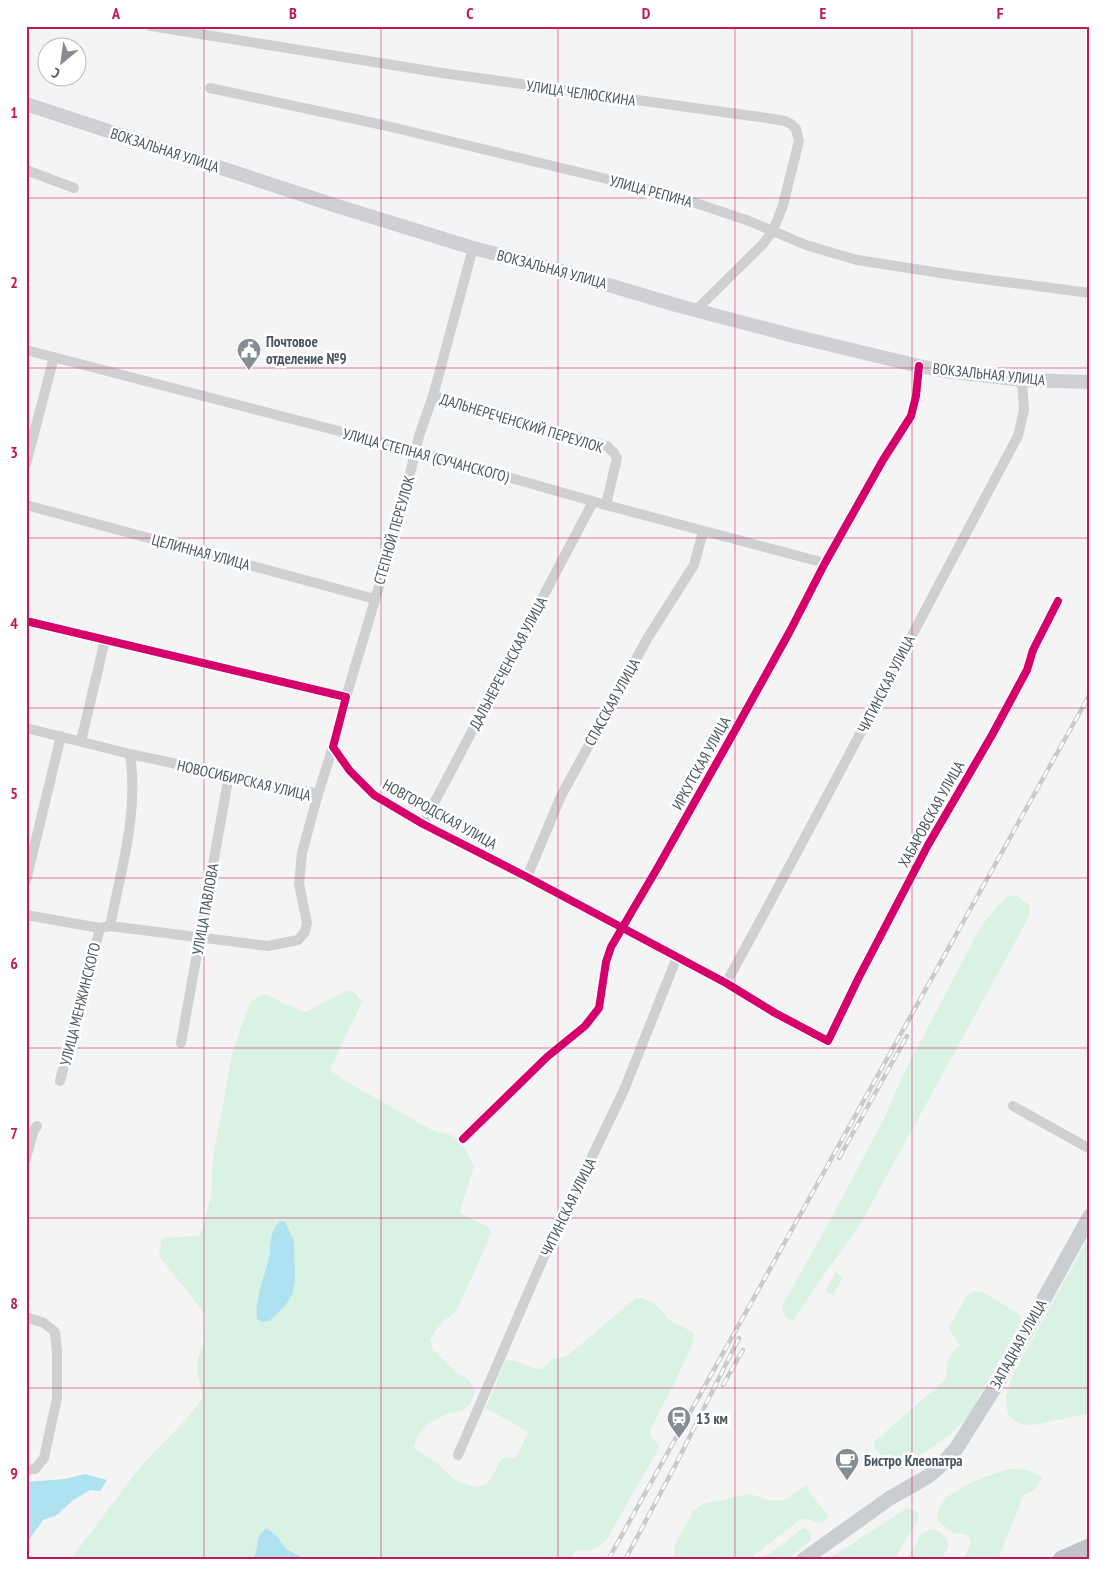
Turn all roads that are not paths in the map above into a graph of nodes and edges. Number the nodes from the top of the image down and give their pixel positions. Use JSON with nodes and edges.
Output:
{"nodes":[{"id":1,"x":151,"y":26,"type":"edge"},
{"id":2,"x":210,"y":88,"type":"dead end"},
{"id":3,"x":26,"y":104,"type":"edge"},
{"id":4,"x":26,"y":170,"type":"edge"},
{"id":5,"x":74,"y":188,"type":"dead end"},
{"id":6,"x":773,"y":231,"type":"junction"},
{"id":7,"x":472,"y":248,"type":"junction"},
{"id":8,"x":1090,"y":293,"type":"edge"},
{"id":9,"x":696,"y":310,"type":"junction"},
{"id":10,"x":26,"y":350,"type":"edge"},
{"id":11,"x":54,"y":357,"type":"junction"},
{"id":12,"x":919,"y":366,"type":"junction"},
{"id":13,"x":1022,"y":380,"type":"junction"},
{"id":14,"x":1090,"y":382,"type":"edge"},
{"id":15,"x":433,"y":396,"type":"junction"},
{"id":16,"x":416,"y":451,"type":"junction"},
{"id":17,"x":26,"y":464,"type":"edge"},
{"id":18,"x":593,"y":502,"type":"junction"},
{"id":19,"x":26,"y":506,"type":"edge"},
{"id":20,"x":606,"y":506,"type":"junction"},
{"id":21,"x":703,"y":532,"type":"junction"},
{"id":22,"x":825,"y":563,"type":"junction"},
{"id":23,"x":375,"y":599,"type":"junction"},
{"id":24,"x":1058,"y":601,"type":"dead end"},
{"id":25,"x":26,"y":622,"type":"edge"},
{"id":26,"x":105,"y":640,"type":"junction"},
{"id":27,"x":346,"y":697,"type":"junction"},
{"id":28,"x":26,"y":728,"type":"edge"},
{"id":29,"x":61,"y":736,"type":"junction"},
{"id":30,"x":81,"y":741,"type":"junction"},
{"id":31,"x":333,"y":746,"type":"junction"},
{"id":32,"x":130,"y":754,"type":"junction"},
{"id":33,"x":229,"y":775,"type":"junction"},
{"id":34,"x":318,"y":794,"type":"junction"},
{"id":35,"x":423,"y":824,"type":"junction"},
{"id":36,"x":527,"y":877,"type":"junction"},
{"id":37,"x":26,"y":881,"type":"edge"},
{"id":38,"x":26,"y":915,"type":"edge"},
{"id":39,"x":105,"y":927,"type":"junction"},
{"id":40,"x":621,"y":928,"type":"junction"},
{"id":41,"x":200,"y":938,"type":"junction"},
{"id":42,"x":677,"y":958,"type":"junction"},
{"id":43,"x":726,"y":983,"type":"junction"},
{"id":44,"x":828,"y":1041,"type":"joint"},
{"id":45,"x":181,"y":1043,"type":"dead end"},
{"id":46,"x":60,"y":1081,"type":"dead end"},
{"id":47,"x":1013,"y":1106,"type":"dead end"},
{"id":48,"x":32,"y":1128,"type":"edge"},
{"id":49,"x":463,"y":1138,"type":"dead end"},
{"id":50,"x":1090,"y":1149,"type":"edge"},
{"id":51,"x":26,"y":1158,"type":"edge"},
{"id":52,"x":1090,"y":1216,"type":"edge"},
{"id":53,"x":26,"y":1317,"type":"edge"},
{"id":54,"x":458,"y":1455,"type":"dead end"},
{"id":55,"x":31,"y":1469,"type":"edge"},
{"id":56,"x":1090,"y":1548,"type":"edge"},
{"id":57,"x":802,"y":1560,"type":"edge"},
{"id":58,"x":1062,"y":1560,"type":"edge"}],
"edges":[{"from":1,"to":6,"type":"street","name":"УЛИЦА ЧЕЛЮСКИНА"},
{"from":2,"to":6,"type":"street","name":"УЛИЦА РЕПИНА"},
{"from":3,"to":7,"type":"main road","name":"ВОКЗАЛЬНАЯ УЛИЦА"},
{"from":4,"to":5,"type":"street"},
{"from":6,"to":8,"type":"street","name":"УЛИЦА РЕПИНА"},
{"from":6,"to":9,"type":"street","name":"УЛИЦА ЧЕЛЮСКИНА"},
{"from":7,"to":9,"type":"main road","name":"ВОКЗАЛЬНАЯ УЛИЦА"},
{"from":7,"to":15,"type":"street","name":"СТЕПНОЙ ПЕРЕУЛОК"},
{"from":9,"to":12,"type":"main road","name":"ВОКЗАЛЬНАЯ УЛИЦА"},
{"from":10,"to":11,"type":"street","name":"УЛИЦА СТЕПНАЯ (СУЧАНСКОГО)"},
{"from":11,"to":16,"type":"street","name":"УЛИЦА СТЕПНАЯ (СУЧАНСКОГО)"},
{"from":11,"to":17,"type":"street"},
{"from":12,"to":13,"type":"main road","name":"ВОКЗАЛЬНАЯ УЛИЦА"},
{"from":12,"to":22,"type":"street","name":"ИРКУТСКАЯ УЛИЦА"},
{"from":13,"to":14,"type":"main road","name":"ВОКЗАЛЬНАЯ УЛИЦА"},
{"from":13,"to":43,"type":"street","name":"ЧИТИНСКАЯ УЛИЦА"},
{"from":15,"to":16,"type":"street","name":"СТЕПНОЙ ПЕРЕУЛОК"},
{"from":15,"to":20,"type":"street","name":"ДАЛЬНЕРЕЧЕНСКИЙ ПЕРЕУЛОК"},
{"from":16,"to":18,"type":"street","name":"УЛИЦА СТЕПНАЯ (СУЧАНСКОГО)"},
{"from":16,"to":23,"type":"street","name":"СТЕПНОЙ ПЕРЕУЛОК"},
{"from":18,"to":20,"type":"street","name":"УЛИЦА СТЕПНАЯ (СУЧАНСКОГО)"},
{"from":18,"to":35,"type":"street","name":"ДАЛЬНЕРЕЧЕНСКАЯ УЛИЦА"},
{"from":19,"to":23,"type":"street","name":"ЦЕЛИННАЯ УЛИЦА"},
{"from":20,"to":21,"type":"street","name":"УЛИЦА СТЕПНАЯ (СУЧАНСКОГО)"},
{"from":21,"to":22,"type":"street","name":"УЛИЦА СТЕПНАЯ (СУЧАНСКОГО)"},
{"from":21,"to":36,"type":"street","name":"СПАССКАЯ УЛИЦА"},
{"from":22,"to":40,"type":"street","name":"ИРКУТСКАЯ УЛИЦА"},
{"from":23,"to":27,"type":"street","name":"СТЕПНОЙ ПЕРЕУЛОК"},
{"from":24,"to":44,"type":"street","name":"ХАБАРОВСКАЯ УЛИЦА"},
{"from":25,"to":26,"type":"street"},
{"from":26,"to":27,"type":"street"},
{"from":26,"to":30,"type":"street"},
{"from":27,"to":31,"type":"street"},
{"from":28,"to":29,"type":"street","name":"НОВОСИБИРСКАЯ УЛИЦА"},
{"from":29,"to":30,"type":"street","name":"НОВОСИБИРСКАЯ УЛИЦА"},
{"from":29,"to":37,"type":"street"},
{"from":30,"to":32,"type":"street","name":"НОВОСИБИРСКАЯ УЛИЦА"},
{"from":31,"to":34,"type":"street"},
{"from":31,"to":35,"type":"street","name":"НОВГОРОДСКАЯ УЛИЦА"},
{"from":32,"to":33,"type":"street","name":"НОВОСИБИРСКАЯ УЛИЦА"},
{"from":32,"to":39,"type":"street","name":"УЛИЦА МЕНЖИНСКОГО"},
{"from":33,"to":34,"type":"street","name":"НОВОСИБИРСКАЯ УЛИЦА"},
{"from":33,"to":41,"type":"street","name":"УЛИЦА ПАВЛОВА"},
{"from":34,"to":41,"type":"street","name":"НОВОСИБИРСКАЯ УЛИЦА"},
{"from":35,"to":36,"type":"street","name":"НОВГОРОДСКАЯ УЛИЦА"},
{"from":36,"to":40,"type":"street","name":"НОВГОРОДСКАЯ УЛИЦА"},
{"from":38,"to":39,"type":"street"},
{"from":39,"to":41,"type":"street"},
{"from":39,"to":46,"type":"street","name":"УЛИЦА МЕНЖИНСКОГО"},
{"from":40,"to":42,"type":"street","name":"НОВГОРОДСКАЯ УЛИЦА"},
{"from":40,"to":49,"type":"street","name":"ИРКУТСКАЯ УЛИЦА"},
{"from":41,"to":45,"type":"street","name":"УЛИЦА ПАВЛОВА"},
{"from":42,"to":43,"type":"street","name":"НОВГОРОДСКАЯ УЛИЦА"},
{"from":42,"to":54,"type":"street","name":"ЧИТИНСКАЯ УЛИЦА"},
{"from":43,"to":44,"type":"street","name":"НОВГОРОДСКАЯ УЛИЦА"},
{"from":47,"to":50,"type":"street"},
{"from":48,"to":51,"type":"street"},
{"from":52,"to":57,"type":"main road","name":"ЗАПАДНАЯ УЛИЦА"},
{"from":53,"to":55,"type":"street"},
{"from":56,"to":58,"type":"highway"}]}
